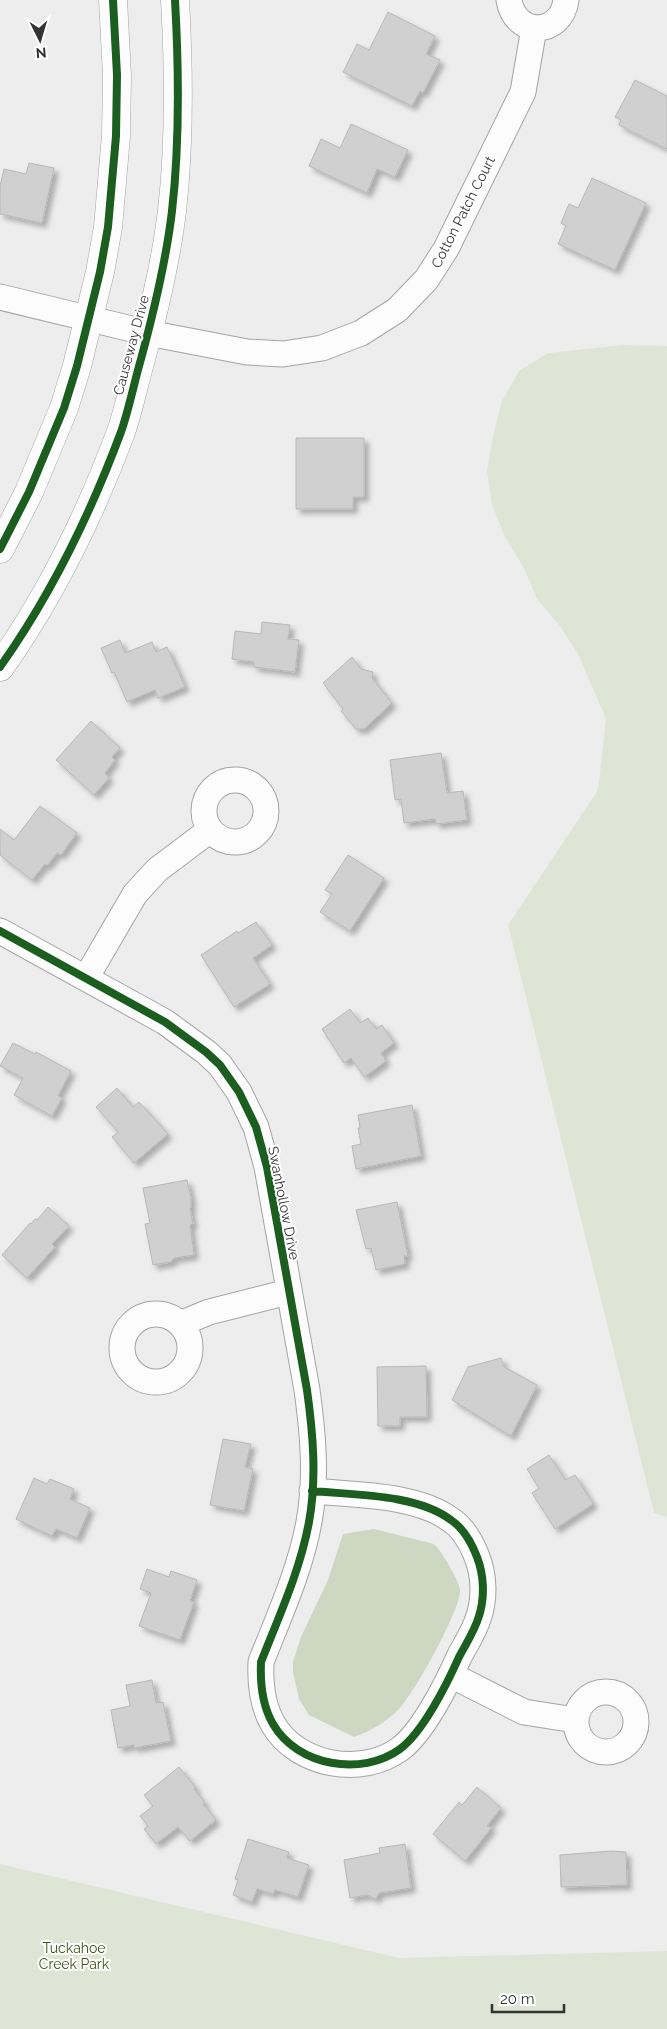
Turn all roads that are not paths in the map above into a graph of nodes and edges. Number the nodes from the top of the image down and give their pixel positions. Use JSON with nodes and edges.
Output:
{"nodes":[{"id":1,"x":113,"y":0,"type":"edge"},
{"id":2,"x":175,"y":0,"type":"edge"},
{"id":3,"x":509,"y":0,"type":"edge"},
{"id":4,"x":566,"y":0,"type":"edge"},
{"id":5,"x":534,"y":28,"type":"junction"},
{"id":6,"x":0,"y":297,"type":"edge"},
{"id":7,"x":88,"y":318,"type":"junction"},
{"id":8,"x":148,"y":334,"type":"junction"},
{"id":9,"x":0,"y":549,"type":"edge"},
{"id":10,"x":0,"y":667,"type":"edge"},
{"id":11,"x":210,"y":830,"type":"dead end"},
{"id":12,"x":0,"y":931,"type":"edge"},
{"id":13,"x":86,"y":978,"type":"junction"},
{"id":14,"x":288,"y":1292,"type":"junction"},
{"id":15,"x":180,"y":1324,"type":"dead end"},
{"id":16,"x":312,"y":1491,"type":"junction"},
{"id":17,"x":451,"y":1675,"type":"junction"},
{"id":18,"x":575,"y":1720,"type":"dead end"}],
"edges":[{"from":1,"to":7,"type":"street"},
{"from":2,"to":8,"type":"street","name":"Causeway Drive"},
{"from":3,"to":5,"type":"street"},
{"from":4,"to":5,"type":"street"},
{"from":5,"to":8,"type":"street","name":"Cotton Patch Court"},
{"from":6,"to":7,"type":"street","name":"Cotton Patch Court"},
{"from":7,"to":8,"type":"street","name":"Cotton Patch Court"},
{"from":7,"to":9,"type":"street"},
{"from":8,"to":10,"type":"street","name":"Causeway Drive"},
{"from":11,"to":13,"type":"street"},
{"from":12,"to":13,"type":"street","name":"Swanhollow Drive"},
{"from":13,"to":14,"type":"street","name":"Swanhollow Drive"},
{"from":14,"to":15,"type":"street"},
{"from":14,"to":16,"type":"street","name":"Swanhollow Drive"},
{"from":16,"to":17,"type":"street","name":"Swanhollow Drive"},
{"from":16,"to":17,"type":"street","name":"Swanhollow Drive"},
{"from":17,"to":18,"type":"street"}]}
